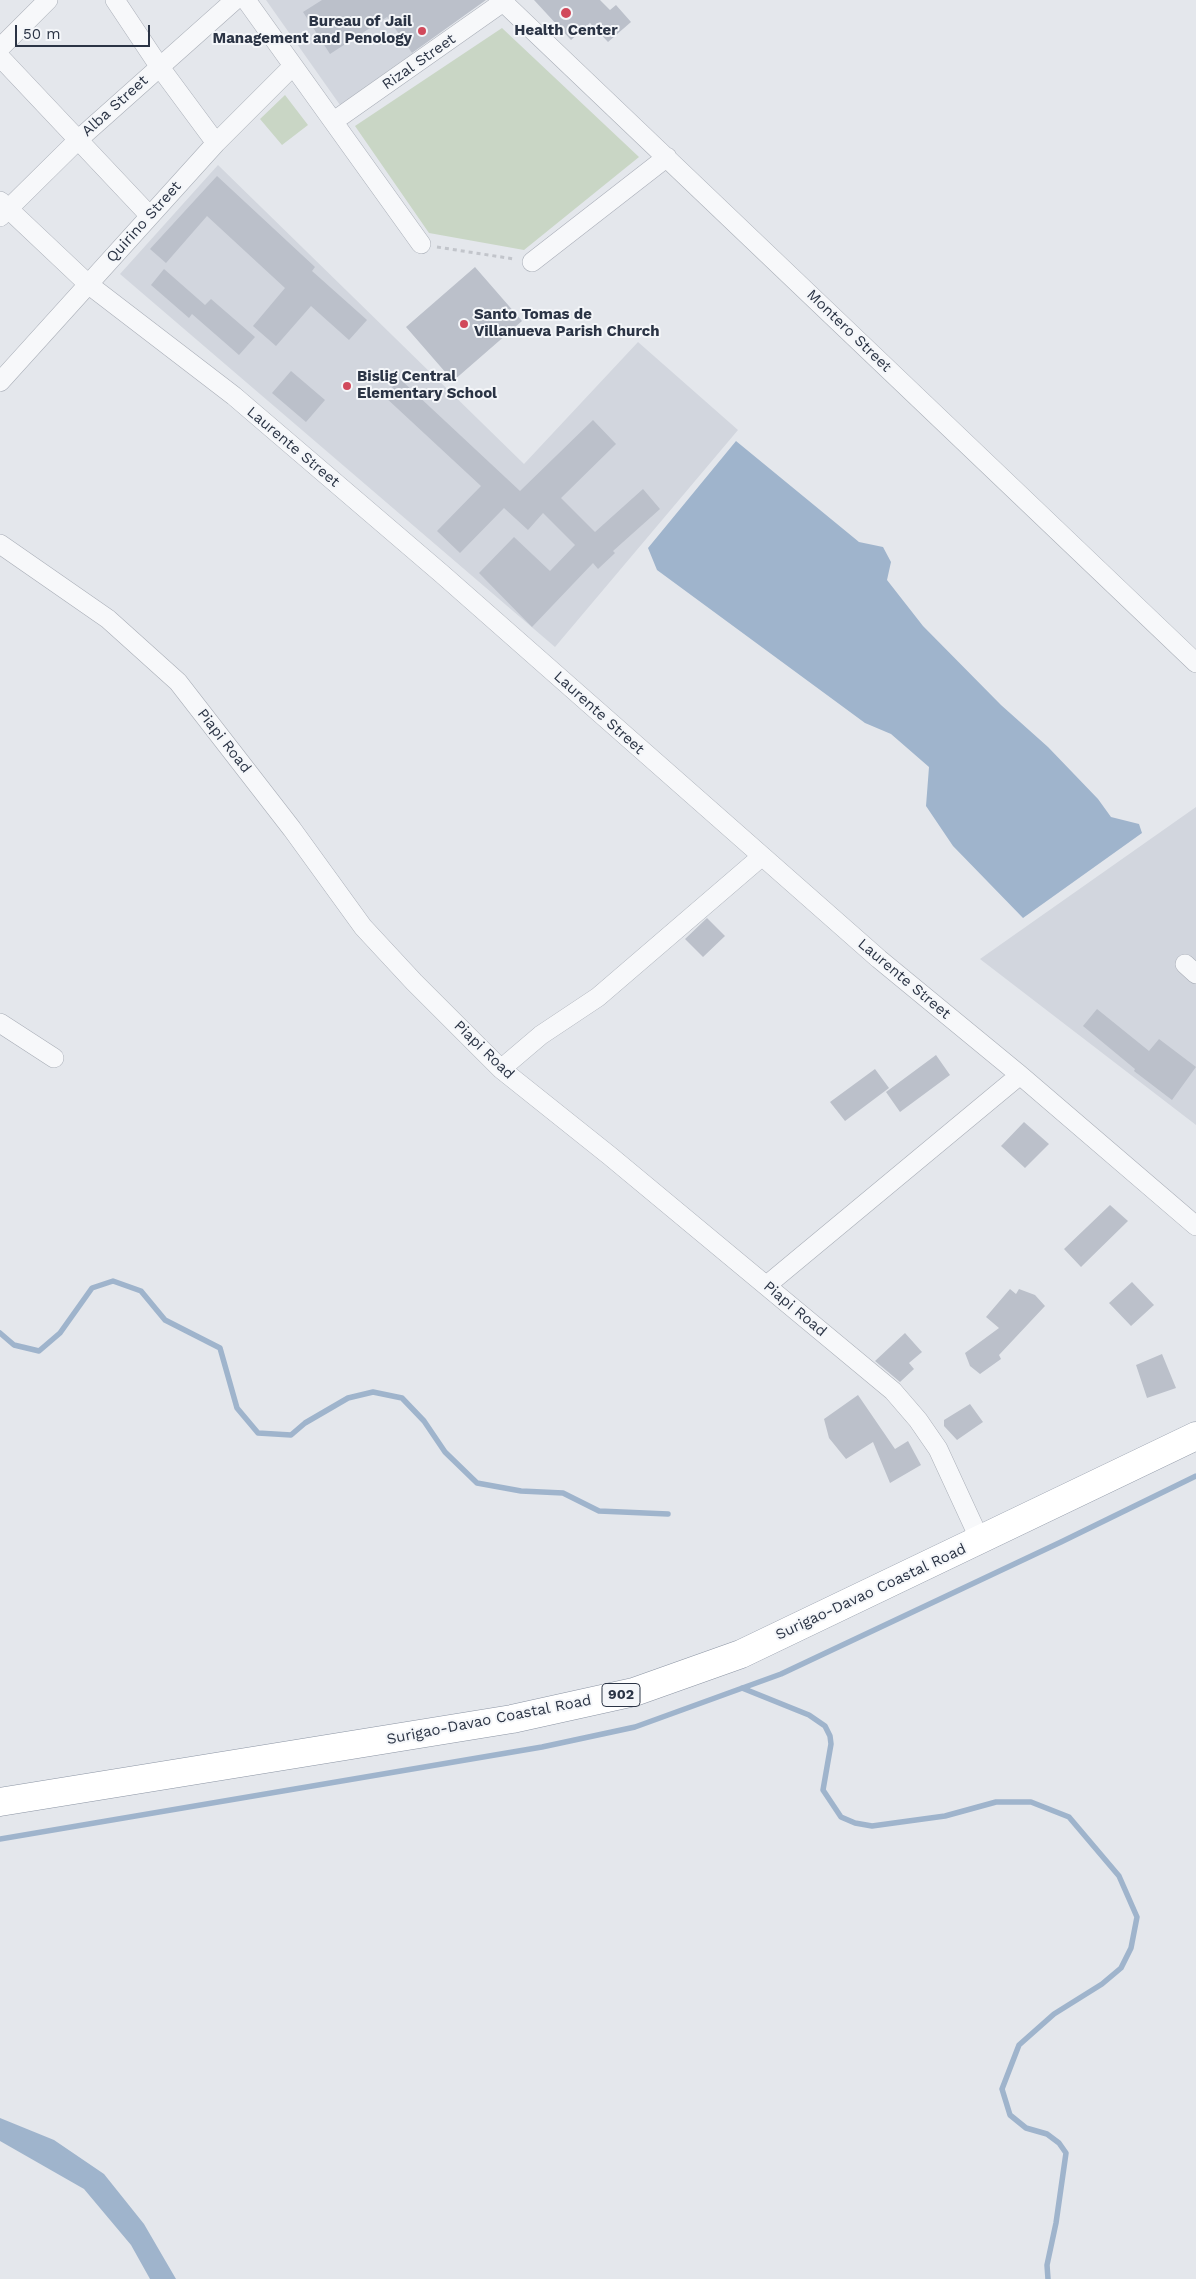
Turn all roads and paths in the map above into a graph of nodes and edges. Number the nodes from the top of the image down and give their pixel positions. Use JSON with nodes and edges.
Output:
{"nodes":[{"id":1,"x":48,"y":0,"type":"edge"},
{"id":2,"x":115,"y":0,"type":"edge"},
{"id":3,"x":235,"y":0,"type":"edge"},
{"id":4,"x":246,"y":0,"type":"edge"},
{"id":5,"x":502,"y":1,"type":"edge"},
{"id":6,"x":0,"y":48,"type":"edge"},
{"id":7,"x":0,"y":57,"type":"edge"},
{"id":8,"x":159,"y":66,"type":"junction"},
{"id":9,"x":293,"y":66,"type":"junction"},
{"id":10,"x":334,"y":121,"type":"junction"},
{"id":11,"x":79,"y":139,"type":"junction"},
{"id":12,"x":216,"y":143,"type":"junction"},
{"id":13,"x":667,"y":157,"type":"junction"},
{"id":14,"x":3,"y":209,"type":"edge"},
{"id":15,"x":149,"y":216,"type":"junction"},
{"id":16,"x":421,"y":244,"type":"joint"},
{"id":17,"x":532,"y":262,"type":"joint"},
{"id":18,"x":88,"y":284,"type":"junction"},
{"id":19,"x":0,"y":382,"type":"edge"},
{"id":20,"x":0,"y":544,"type":"edge"},
{"id":21,"x":1196,"y":663,"type":"edge"},
{"id":22,"x":761,"y":857,"type":"junction"},
{"id":23,"x":0,"y":1023,"type":"edge"},
{"id":24,"x":54,"y":1058,"type":"dead end"},
{"id":25,"x":501,"y":1069,"type":"junction"},
{"id":26,"x":1020,"y":1075,"type":"junction"},
{"id":27,"x":1196,"y":1226,"type":"edge"},
{"id":28,"x":767,"y":1285,"type":"junction"},
{"id":29,"x":1196,"y":1436,"type":"edge"},
{"id":30,"x":980,"y":1540,"type":"junction"},
{"id":31,"x":0,"y":1802,"type":"edge"}],
"edges":[{"from":1,"to":6,"type":"street"},
{"from":2,"to":8,"type":"street"},
{"from":3,"to":8,"type":"street","name":"Alba Street"},
{"from":4,"to":9,"type":"street"},
{"from":5,"to":10,"type":"street","name":"Rizal Street"},
{"from":5,"to":13,"type":"street","name":"Montero Street"},
{"from":7,"to":11,"type":"street"},
{"from":8,"to":11,"type":"street","name":"Alba Street"},
{"from":8,"to":12,"type":"street"},
{"from":9,"to":10,"type":"street"},
{"from":9,"to":12,"type":"street","name":"Quirino Street"},
{"from":10,"to":16,"type":"street"},
{"from":11,"to":14,"type":"street","name":"Alba Street"},
{"from":11,"to":15,"type":"street"},
{"from":12,"to":15,"type":"street","name":"Quirino Street"},
{"from":13,"to":17,"type":"street"},
{"from":13,"to":21,"type":"street","name":"Montero Street"},
{"from":14,"to":18,"type":"street","name":"Laurente Street"},
{"from":15,"to":18,"type":"street","name":"Quirino Street"},
{"from":16,"to":17,"type":"path"},
{"from":18,"to":19,"type":"street","name":"Quirino Street"},
{"from":18,"to":22,"type":"street","name":"Laurente Street"},
{"from":20,"to":25,"type":"street","name":"Piapi Road"},
{"from":22,"to":25,"type":"street"},
{"from":22,"to":26,"type":"street","name":"Laurente Street"},
{"from":23,"to":24,"type":"street"},
{"from":25,"to":28,"type":"street","name":"Piapi Road"},
{"from":26,"to":27,"type":"street","name":"Laurente Street"},
{"from":26,"to":28,"type":"street"},
{"from":28,"to":30,"type":"street","name":"Piapi Road"},
{"from":29,"to":30,"type":"highway","name":"Surigao-Davao Coastal Road","number":"902"},
{"from":30,"to":31,"type":"highway","name":"Surigao-Davao Coastal Road","number":"902"}]}
